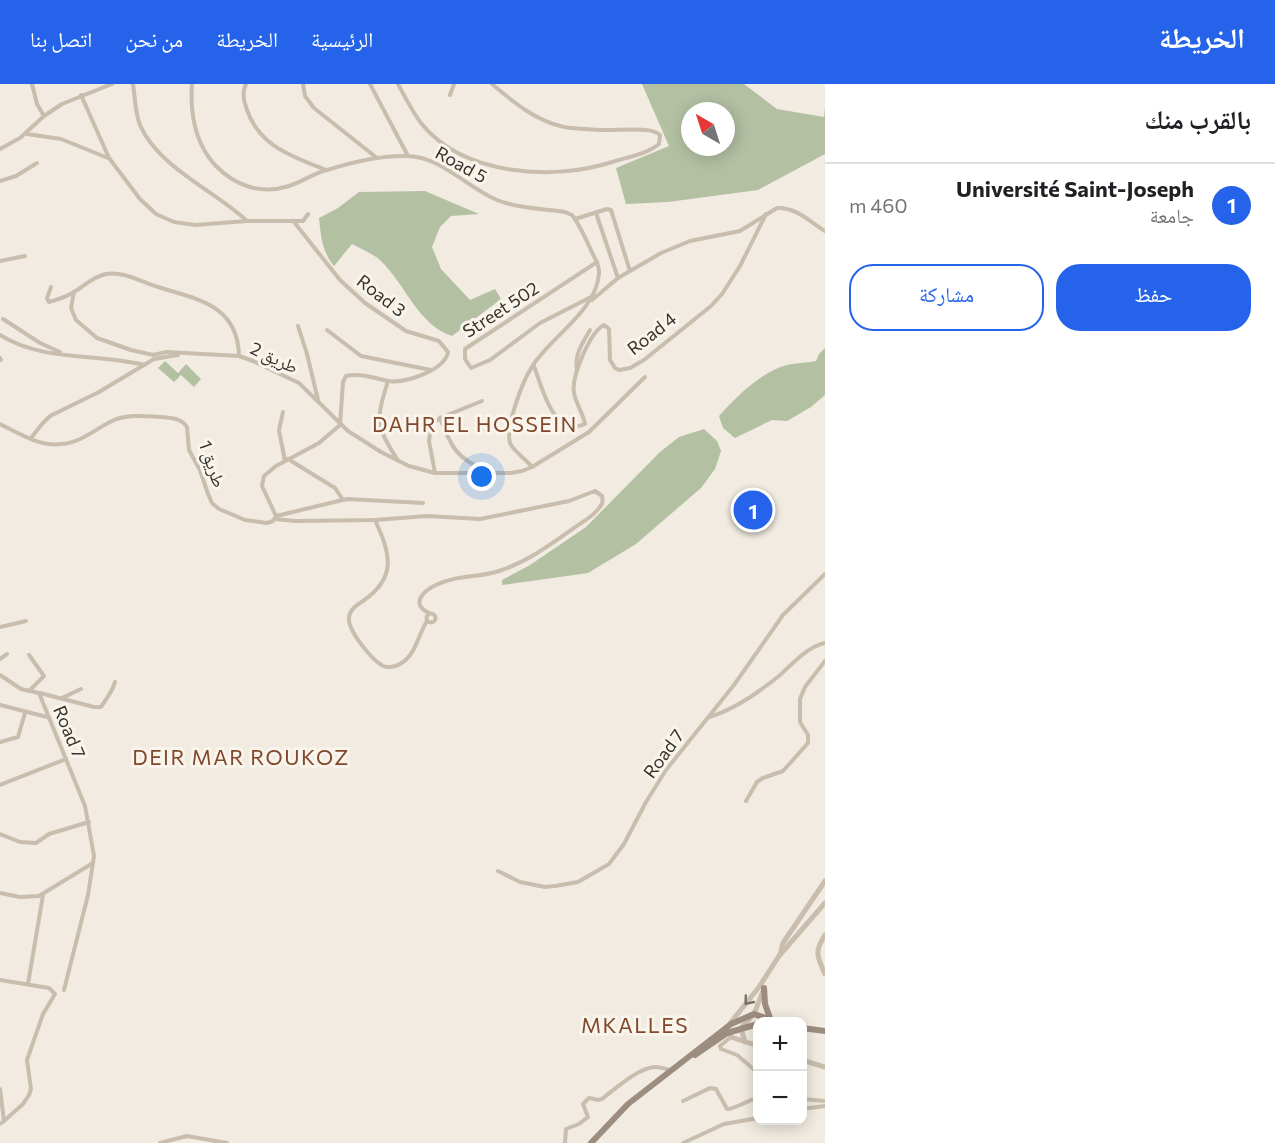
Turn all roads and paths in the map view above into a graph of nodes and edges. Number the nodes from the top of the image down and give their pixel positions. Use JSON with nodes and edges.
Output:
{"nodes":[{"id":1,"x":32,"y":84,"type":"edge"},
{"id":2,"x":110,"y":84,"type":"edge"},
{"id":3,"x":133,"y":84,"type":"edge"},
{"id":4,"x":192,"y":84,"type":"edge"},
{"id":5,"x":246,"y":84,"type":"edge"},
{"id":6,"x":303,"y":84,"type":"edge"},
{"id":7,"x":370,"y":84,"type":"edge"},
{"id":8,"x":398,"y":84,"type":"edge"},
{"id":9,"x":454,"y":84,"type":"edge"},
{"id":10,"x":492,"y":84,"type":"edge"},
{"id":11,"x":81,"y":95,"type":"junction"},
{"id":12,"x":450,"y":95,"type":"dead end"},
{"id":13,"x":44,"y":116,"type":"junction"},
{"id":14,"x":26,"y":134,"type":"junction"},
{"id":15,"x":0,"y":149,"type":"edge"},
{"id":16,"x":408,"y":156,"type":"junction"},
{"id":17,"x":109,"y":158,"type":"junction"},
{"id":18,"x":378,"y":158,"type":"junction"},
{"id":19,"x":37,"y":162,"type":"dead end"},
{"id":20,"x":313,"y":165,"type":"junction"},
{"id":21,"x":326,"y":170,"type":"junction"},
{"id":22,"x":312,"y":176,"type":"junction"},
{"id":23,"x":0,"y":181,"type":"edge"},
{"id":24,"x":234,"y":208,"type":"junction"},
{"id":25,"x":596,"y":213,"type":"junction"},
{"id":26,"x":308,"y":214,"type":"dead end"},
{"id":27,"x":766,"y":214,"type":"junction"},
{"id":28,"x":575,"y":219,"type":"junction"},
{"id":29,"x":247,"y":221,"type":"junction"},
{"id":30,"x":236,"y":222,"type":"junction"},
{"id":31,"x":294,"y":222,"type":"junction"},
{"id":32,"x":825,"y":231,"type":"edge"},
{"id":33,"x":25,"y":256,"type":"dead end"},
{"id":34,"x":0,"y":261,"type":"edge"},
{"id":35,"x":597,"y":262,"type":"junction"},
{"id":36,"x":630,"y":271,"type":"junction"},
{"id":37,"x":618,"y":278,"type":"junction"},
{"id":38,"x":51,"y":287,"type":"dead end"},
{"id":39,"x":74,"y":292,"type":"junction"},
{"id":40,"x":592,"y":298,"type":"junction"},
{"id":41,"x":3,"y":319,"type":"dead end"},
{"id":42,"x":298,"y":326,"type":"dead end"},
{"id":43,"x":327,"y":330,"type":"dead end"},
{"id":44,"x":590,"y":330,"type":"dead end"},
{"id":45,"x":0,"y":336,"type":"edge"},
{"id":46,"x":66,"y":355,"type":"junction"},
{"id":47,"x":239,"y":356,"type":"junction"},
{"id":48,"x":154,"y":357,"type":"junction"},
{"id":49,"x":146,"y":365,"type":"junction"},
{"id":50,"x":532,"y":366,"type":"junction"},
{"id":51,"x":432,"y":370,"type":"junction"},
{"id":52,"x":577,"y":370,"type":"junction"},
{"id":53,"x":645,"y":377,"type":"dead end"},
{"id":54,"x":388,"y":381,"type":"junction"},
{"id":55,"x":318,"y":400,"type":"junction"},
{"id":56,"x":482,"y":401,"type":"dead end"},
{"id":57,"x":283,"y":412,"type":"dead end"},
{"id":58,"x":440,"y":418,"type":"junction"},
{"id":59,"x":0,"y":424,"type":"edge"},
{"id":60,"x":340,"y":424,"type":"junction"},
{"id":61,"x":31,"y":438,"type":"junction"},
{"id":62,"x":287,"y":460,"type":"junction"},
{"id":63,"x":398,"y":460,"type":"junction"},
{"id":64,"x":532,"y":467,"type":"junction"},
{"id":65,"x":488,"y":472,"type":"junction"},
{"id":66,"x":435,"y":473,"type":"junction"},
{"id":67,"x":343,"y":500,"type":"junction"},
{"id":68,"x":423,"y":503,"type":"dead end"},
{"id":69,"x":276,"y":517,"type":"junction"},
{"id":70,"x":375,"y":520,"type":"junction"},
{"id":71,"x":825,"y":574,"type":"edge"},
{"id":72,"x":429,"y":613,"type":"junction"},
{"id":73,"x":26,"y":621,"type":"dead end"},
{"id":74,"x":427,"y":621,"type":"junction"},
{"id":75,"x":0,"y":627,"type":"edge"},
{"id":76,"x":825,"y":643,"type":"edge"},
{"id":77,"x":7,"y":654,"type":"dead end"},
{"id":78,"x":29,"y":655,"type":"dead end"},
{"id":79,"x":0,"y":659,"type":"edge"},
{"id":80,"x":825,"y":661,"type":"edge"},
{"id":81,"x":0,"y":675,"type":"edge"},
{"id":82,"x":115,"y":682,"type":"dead end"},
{"id":83,"x":81,"y":688,"type":"dead end"},
{"id":84,"x":29,"y":691,"type":"junction"},
{"id":85,"x":39,"y":693,"type":"junction"},
{"id":86,"x":61,"y":698,"type":"junction"},
{"id":87,"x":0,"y":705,"type":"edge"},
{"id":88,"x":25,"y":712,"type":"junction"},
{"id":89,"x":47,"y":717,"type":"junction"},
{"id":90,"x":708,"y":717,"type":"junction"},
{"id":91,"x":0,"y":742,"type":"edge"},
{"id":92,"x":66,"y":759,"type":"junction"},
{"id":93,"x":0,"y":785,"type":"edge"},
{"id":94,"x":746,"y":801,"type":"dead end"},
{"id":95,"x":89,"y":822,"type":"junction"},
{"id":96,"x":0,"y":834,"type":"edge"},
{"id":97,"x":93,"y":863,"type":"junction"},
{"id":98,"x":498,"y":871,"type":"dead end"},
{"id":99,"x":825,"y":881,"type":"edge"},
{"id":100,"x":0,"y":893,"type":"edge"},
{"id":101,"x":43,"y":895,"type":"junction"},
{"id":102,"x":825,"y":903,"type":"edge"},
{"id":103,"x":825,"y":935,"type":"edge"},
{"id":104,"x":779,"y":956,"type":"junction"},
{"id":105,"x":823,"y":964,"type":"edge"},
{"id":106,"x":825,"y":974,"type":"edge"},
{"id":107,"x":768,"y":975,"type":"junction"},
{"id":108,"x":0,"y":980,"type":"edge"},
{"id":109,"x":28,"y":984,"type":"junction"},
{"id":110,"x":764,"y":988,"type":"junction"},
{"id":111,"x":64,"y":990,"type":"dead end"},
{"id":112,"x":754,"y":1014,"type":"junction"},
{"id":113,"x":766,"y":1017,"type":"edge"},
{"id":114,"x":770,"y":1017,"type":"edge"},
{"id":115,"x":753,"y":1025,"type":"edge"},
{"id":116,"x":741,"y":1028,"type":"junction"},
{"id":117,"x":807,"y":1029,"type":"edge"},
{"id":118,"x":825,"y":1031,"type":"edge"},
{"id":119,"x":729,"y":1032,"type":"junction"},
{"id":120,"x":744,"y":1042,"type":"junction"},
{"id":121,"x":753,"y":1045,"type":"edge"},
{"id":122,"x":807,"y":1062,"type":"edge"},
{"id":123,"x":825,"y":1067,"type":"edge"},
{"id":124,"x":670,"y":1070,"type":"junction"},
{"id":125,"x":757,"y":1071,"type":"edge"},
{"id":126,"x":0,"y":1089,"type":"edge"},
{"id":127,"x":753,"y":1099,"type":"edge"},
{"id":128,"x":807,"y":1099,"type":"edge"},
{"id":129,"x":683,"y":1101,"type":"dead end"},
{"id":130,"x":825,"y":1101,"type":"edge"},
{"id":131,"x":825,"y":1106,"type":"edge"},
{"id":132,"x":807,"y":1108,"type":"edge"},
{"id":133,"x":753,"y":1119,"type":"edge"},
{"id":134,"x":2,"y":1122,"type":"edge"},
{"id":135,"x":160,"y":1143,"type":"edge"},
{"id":136,"x":227,"y":1143,"type":"edge"},
{"id":137,"x":565,"y":1143,"type":"edge"},
{"id":138,"x":591,"y":1143,"type":"edge"},
{"id":139,"x":683,"y":1143,"type":"edge"}],
"edges":[{"from":1,"to":13,"type":"street"},
{"from":2,"to":11,"type":"street"},
{"from":3,"to":24,"type":"street"},
{"from":4,"to":22,"type":"street","name":"Road 5"},
{"from":5,"to":20,"type":"street"},
{"from":6,"to":18,"type":"street"},
{"from":7,"to":16,"type":"street"},
{"from":8,"to":10,"type":"street"},
{"from":9,"to":12,"type":"street"},
{"from":11,"to":13,"type":"street"},
{"from":11,"to":17,"type":"street"},
{"from":13,"to":14,"type":"street"},
{"from":14,"to":15,"type":"street"},
{"from":14,"to":17,"type":"street"},
{"from":16,"to":18,"type":"street","name":"Road 5"},
{"from":16,"to":28,"type":"street","name":"Road 5"},
{"from":17,"to":30,"type":"street"},
{"from":18,"to":21,"type":"street","name":"Road 5"},
{"from":19,"to":23,"type":"street"},
{"from":20,"to":21,"type":"street"},
{"from":20,"to":22,"type":"street"},
{"from":21,"to":22,"type":"street","name":"Road 5"},
{"from":24,"to":29,"type":"street"},
{"from":24,"to":30,"type":"street"},
{"from":25,"to":28,"type":"street"},
{"from":25,"to":36,"type":"street"},
{"from":25,"to":37,"type":"street"},
{"from":26,"to":31,"type":"street"},
{"from":27,"to":32,"type":"street"},
{"from":27,"to":36,"type":"street"},
{"from":27,"to":52,"type":"street","name":"Road 4"},
{"from":28,"to":35,"type":"street"},
{"from":29,"to":30,"type":"street"},
{"from":29,"to":31,"type":"street"},
{"from":31,"to":51,"type":"street","name":"Road 3"},
{"from":33,"to":34,"type":"street"},
{"from":35,"to":40,"type":"street"},
{"from":35,"to":40,"type":"street","name":"Street 502"},
{"from":36,"to":37,"type":"street"},
{"from":37,"to":40,"type":"street"},
{"from":38,"to":39,"type":"street"},
{"from":39,"to":47,"type":"street"},
{"from":39,"to":48,"type":"street","name":"طريق 2"},
{"from":40,"to":50,"type":"street"},
{"from":41,"to":46,"type":"street"},
{"from":42,"to":55,"type":"street"},
{"from":43,"to":51,"type":"street"},
{"from":44,"to":52,"type":"street"},
{"from":45,"to":46,"type":"street"},
{"from":46,"to":49,"type":"street"},
{"from":47,"to":48,"type":"street","name":"طريق 2"},
{"from":47,"to":55,"type":"street","name":"طريق 2"},
{"from":48,"to":49,"type":"street"},
{"from":49,"to":61,"type":"street"},
{"from":50,"to":52,"type":"street","name":"Road 4"},
{"from":50,"to":64,"type":"street"},
{"from":51,"to":54,"type":"street"},
{"from":53,"to":64,"type":"street"},
{"from":54,"to":60,"type":"street"},
{"from":54,"to":63,"type":"street"},
{"from":55,"to":60,"type":"street","name":"طريق 2"},
{"from":56,"to":58,"type":"street"},
{"from":57,"to":62,"type":"street"},
{"from":58,"to":65,"type":"street"},
{"from":58,"to":66,"type":"street"},
{"from":59,"to":61,"type":"street","name":"طريق 1"},
{"from":60,"to":62,"type":"street"},
{"from":60,"to":63,"type":"street","name":"طريق 2"},
{"from":61,"to":69,"type":"street","name":"طريق 1"},
{"from":62,"to":67,"type":"street"},
{"from":62,"to":69,"type":"street"},
{"from":63,"to":66,"type":"street","name":"طريق 2"},
{"from":64,"to":65,"type":"street"},
{"from":65,"to":66,"type":"street","name":"طريق 2"},
{"from":67,"to":68,"type":"street"},
{"from":67,"to":69,"type":"street"},
{"from":69,"to":70,"type":"street"},
{"from":70,"to":72,"type":"street"},
{"from":70,"to":74,"type":"street"},
{"from":71,"to":90,"type":"street","name":"Road 7"},
{"from":72,"to":74,"type":"street"},
{"from":72,"to":74,"type":"street"},
{"from":73,"to":75,"type":"street"},
{"from":76,"to":90,"type":"street"},
{"from":77,"to":79,"type":"street"},
{"from":78,"to":84,"type":"street"},
{"from":80,"to":94,"type":"street"},
{"from":81,"to":84,"type":"street","name":"Road 7"},
{"from":82,"to":86,"type":"street"},
{"from":83,"to":86,"type":"street"},
{"from":84,"to":85,"type":"street","name":"Road 7"},
{"from":85,"to":86,"type":"street"},
{"from":85,"to":89,"type":"street","name":"Road 7"},
{"from":87,"to":88,"type":"street"},
{"from":88,"to":89,"type":"street"},
{"from":88,"to":91,"type":"street"},
{"from":89,"to":92,"type":"street","name":"Road 7"},
{"from":90,"to":98,"type":"street","name":"Road 7"},
{"from":92,"to":93,"type":"street"},
{"from":92,"to":95,"type":"street","name":"Road 7"},
{"from":95,"to":96,"type":"street"},
{"from":95,"to":97,"type":"street","name":"Road 7"},
{"from":97,"to":101,"type":"street"},
{"from":97,"to":111,"type":"street","name":"Road 7"},
{"from":99,"to":104,"type":"street"},
{"from":100,"to":101,"type":"street"},
{"from":101,"to":109,"type":"street"},
{"from":102,"to":104,"type":"street"},
{"from":103,"to":105,"type":"street"},
{"from":104,"to":107,"type":"street"},
{"from":105,"to":106,"type":"street"},
{"from":107,"to":110,"type":"street"},
{"from":107,"to":119,"type":"street","one_way":true},
{"from":108,"to":109,"type":"street"},
{"from":109,"to":134,"type":"street"},
{"from":110,"to":112,"type":"street"},
{"from":110,"to":114,"type":"main road"},
{"from":112,"to":113,"type":"main road"},
{"from":112,"to":116,"type":"street"},
{"from":112,"to":119,"type":"main road"},
{"from":115,"to":116,"type":"main road"},
{"from":116,"to":119,"type":"main road"},
{"from":116,"to":120,"type":"street"},
{"from":117,"to":118,"type":"main road"},
{"from":119,"to":120,"type":"street"},
{"from":119,"to":124,"type":"main road"},
{"from":119,"to":125,"type":"street"},
{"from":120,"to":121,"type":"street"},
{"from":122,"to":123,"type":"street"},
{"from":124,"to":137,"type":"street"},
{"from":124,"to":138,"type":"main road"},
{"from":126,"to":134,"type":"street"},
{"from":127,"to":129,"type":"street"},
{"from":128,"to":130,"type":"street"},
{"from":131,"to":132,"type":"street"},
{"from":133,"to":139,"type":"street"},
{"from":135,"to":136,"type":"street"}]}
